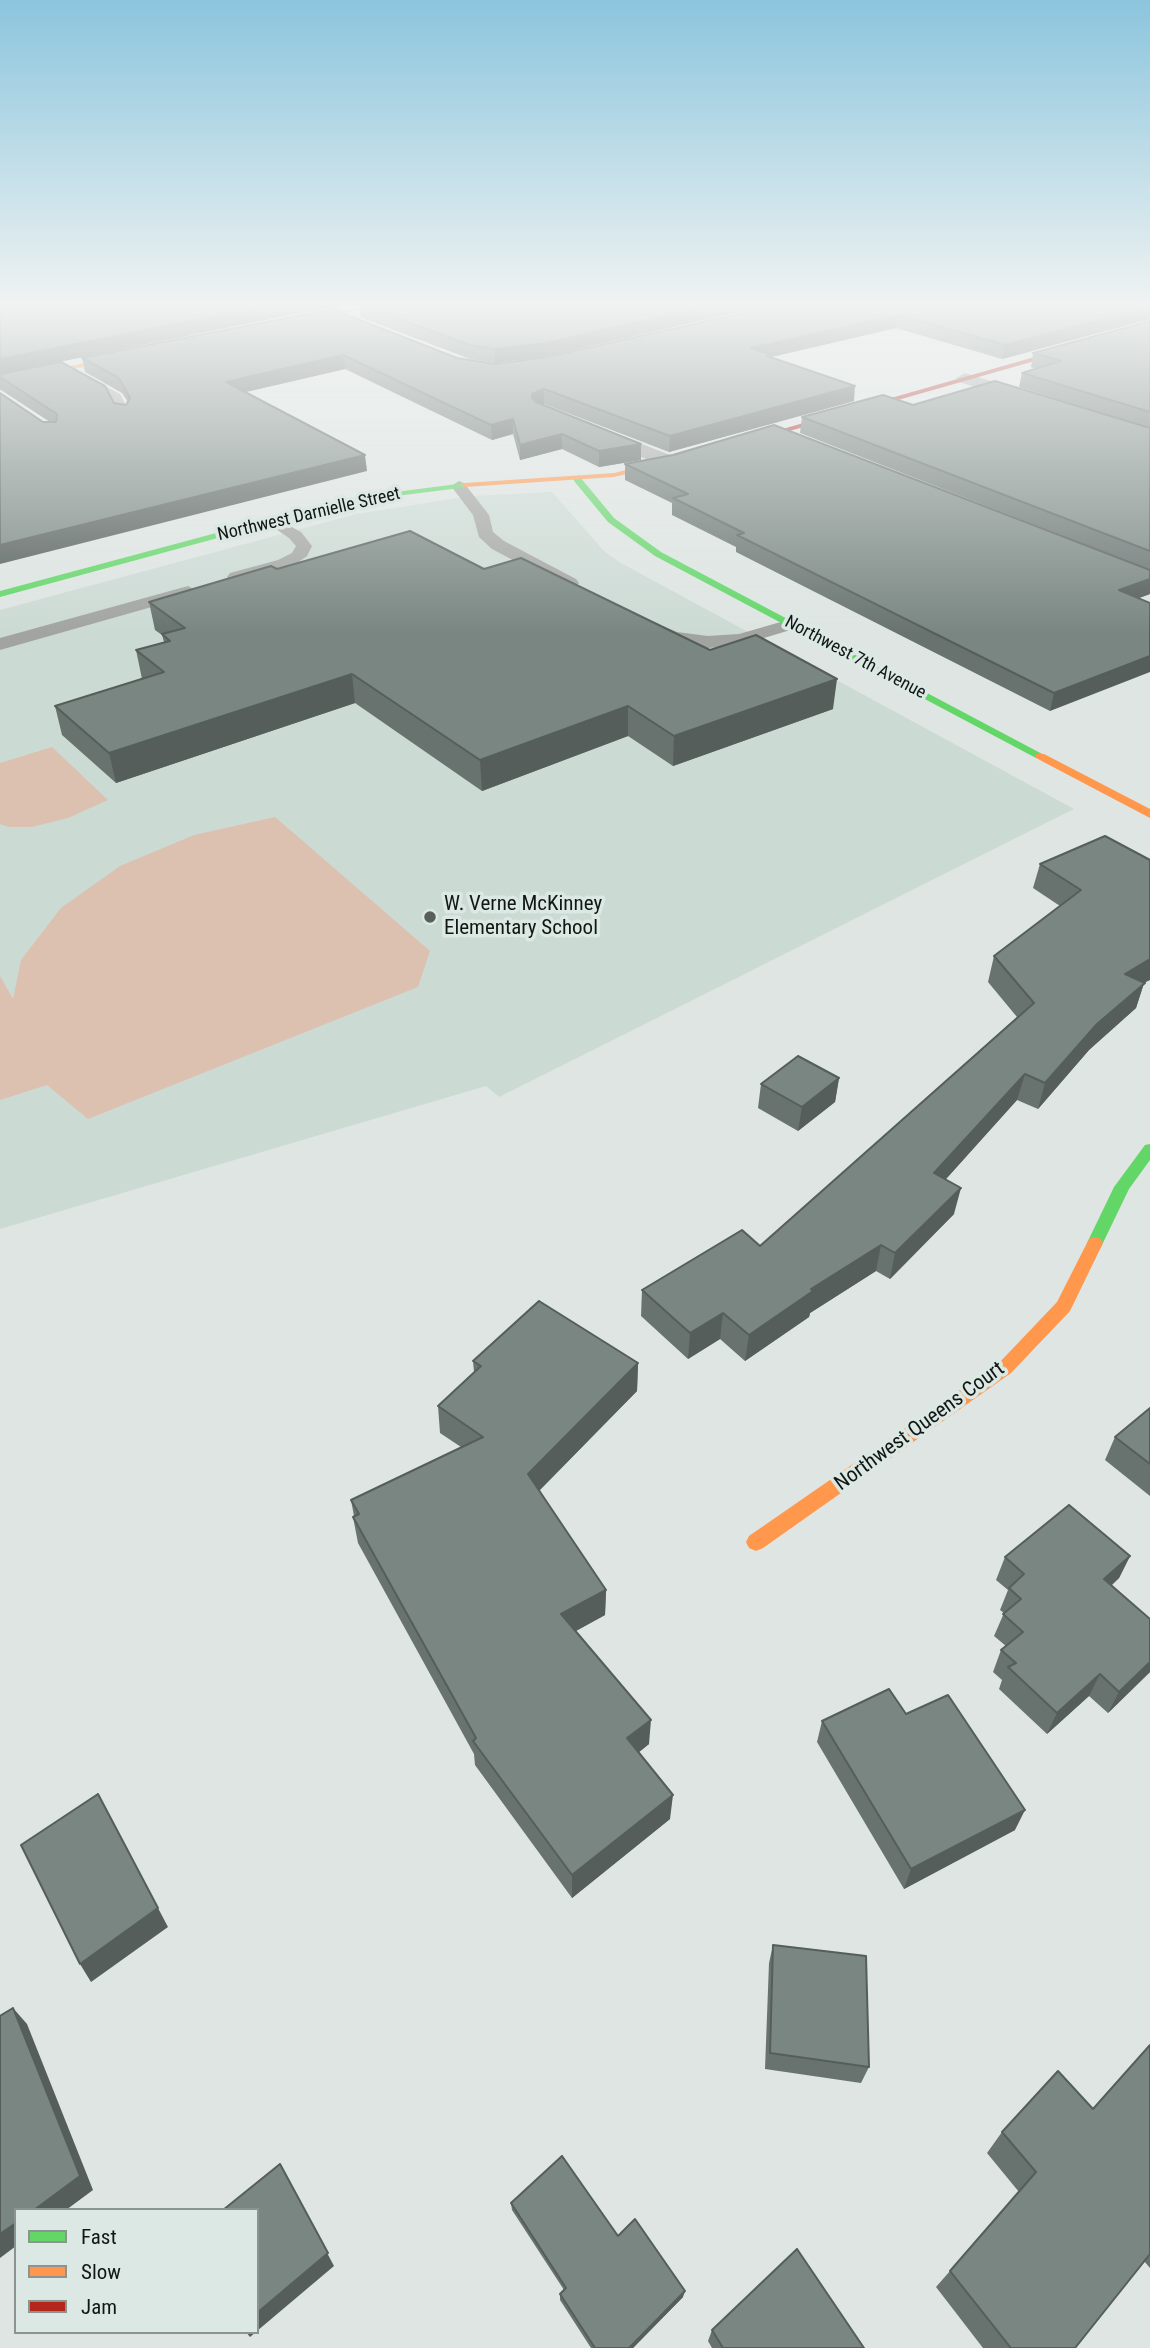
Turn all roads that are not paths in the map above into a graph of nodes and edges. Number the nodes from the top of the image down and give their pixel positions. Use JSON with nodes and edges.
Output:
{"nodes":[{"id":1,"x":837,"y":415,"type":"edge"},
{"id":2,"x":578,"y":425,"type":"edge"},
{"id":3,"x":776,"y":432,"type":"junction"},
{"id":4,"x":724,"y":447,"type":"edge"},
{"id":5,"x":814,"y":447,"type":"edge"},
{"id":6,"x":697,"y":454,"type":"edge"},
{"id":7,"x":671,"y":462,"type":"junction"},
{"id":8,"x":577,"y":479,"type":"junction"},
{"id":9,"x":459,"y":486,"type":"junction"},
{"id":10,"x":272,"y":522,"type":"junction"},
{"id":11,"x":0,"y":594,"type":"edge"},
{"id":12,"x":590,"y":594,"type":"edge"},
{"id":13,"x":636,"y":619,"type":"edge"},
{"id":14,"x":791,"y":624,"type":"junction"},
{"id":15,"x":0,"y":644,"type":"edge"},
{"id":16,"x":1150,"y":814,"type":"edge"},
{"id":17,"x":1150,"y":1149,"type":"edge"},
{"id":18,"x":756,"y":1542,"type":"dead end"}],
"edges":[{"from":1,"to":3,"type":"street"},
{"from":2,"to":7,"type":"street"},
{"from":3,"to":4,"type":"street"},
{"from":3,"to":5,"type":"street"},
{"from":6,"to":7,"type":"street","name":"Northwest Darnielle Street"},
{"from":7,"to":8,"type":"street","name":"Northwest Darnielle Street"},
{"from":8,"to":9,"type":"street","name":"Northwest Darnielle Street"},
{"from":8,"to":14,"type":"street","name":"Northwest 7th Avenue"},
{"from":9,"to":10,"type":"street","name":"Northwest Darnielle Street"},
{"from":9,"to":12,"type":"lane"},
{"from":10,"to":11,"type":"street","name":"Northwest Darnielle Street"},
{"from":10,"to":15,"type":"lane"},
{"from":13,"to":14,"type":"lane"},
{"from":14,"to":16,"type":"street","name":"Northwest 7th Avenue"},
{"from":17,"to":18,"type":"street","name":"Northwest Queens Court"}]}
